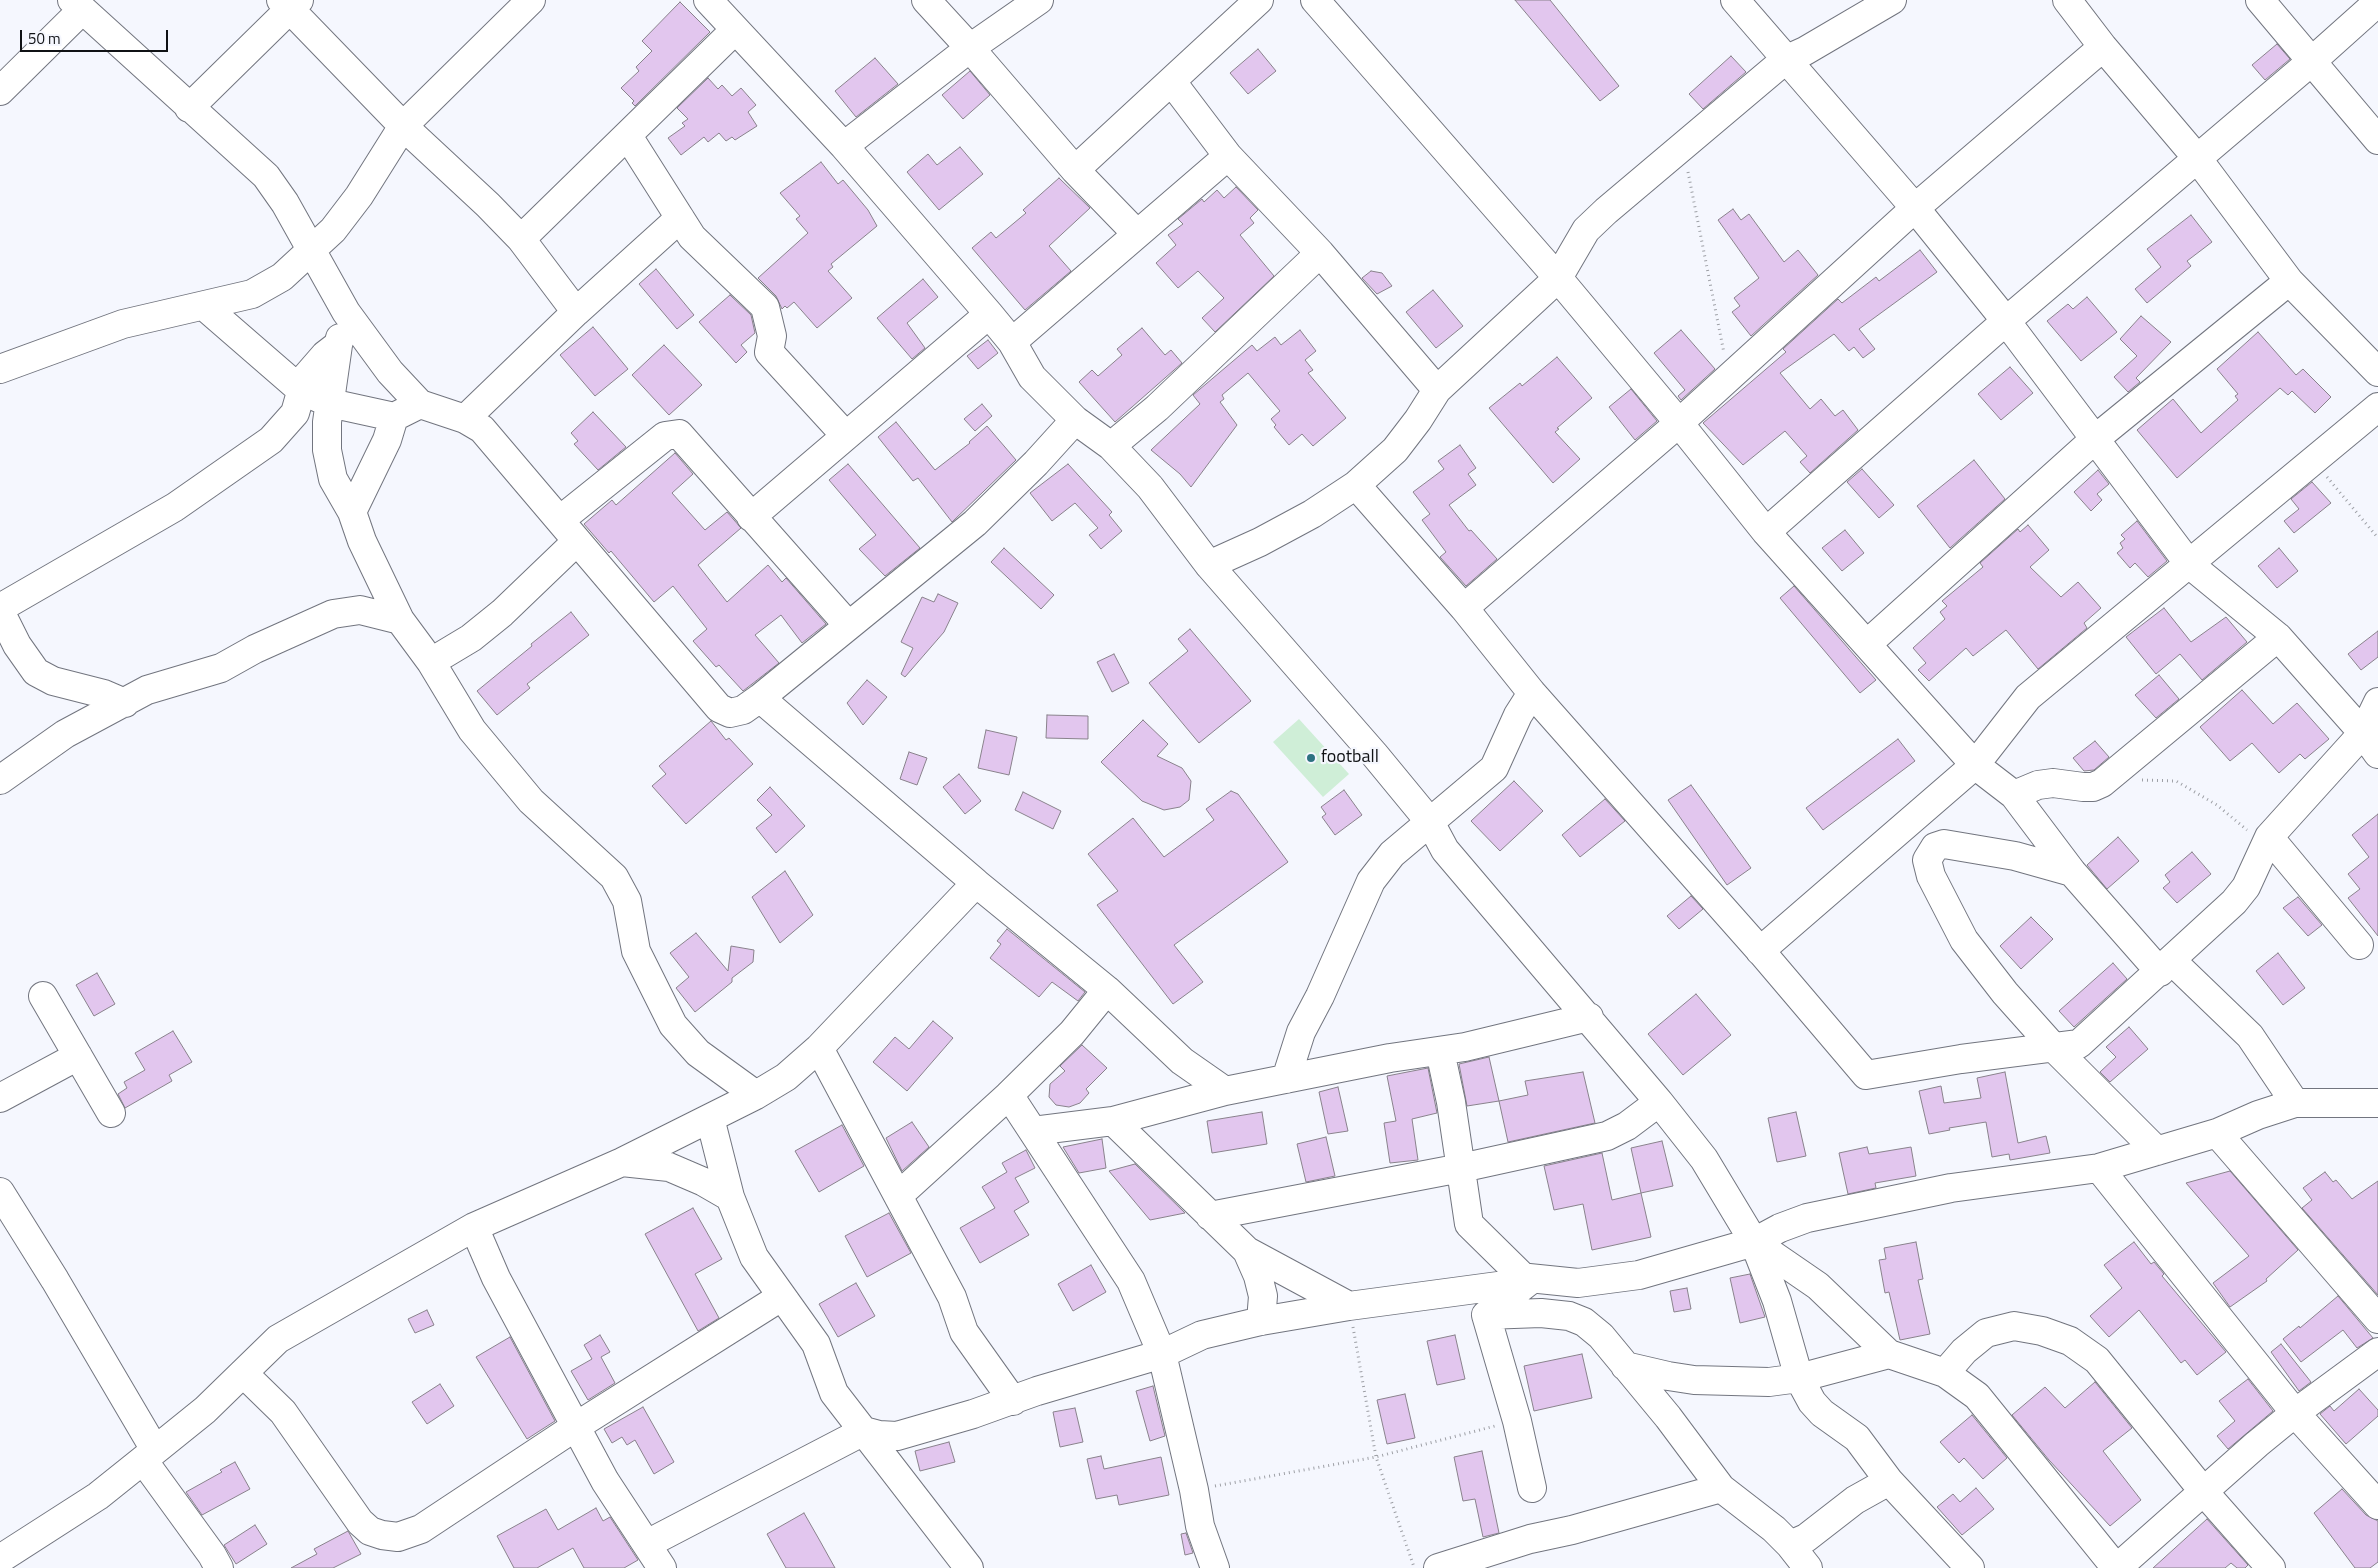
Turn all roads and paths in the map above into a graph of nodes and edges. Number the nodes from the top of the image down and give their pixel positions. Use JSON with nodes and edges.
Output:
{"nodes":[{"id":1,"x":531,"y":0,"type":"edge"},
{"id":2,"x":708,"y":0,"type":"edge"},
{"id":3,"x":926,"y":0,"type":"edge"},
{"id":4,"x":1039,"y":0,"type":"edge"},
{"id":5,"x":1259,"y":0,"type":"edge"},
{"id":6,"x":1315,"y":0,"type":"edge"},
{"id":7,"x":1735,"y":0,"type":"edge"},
{"id":8,"x":1892,"y":0,"type":"edge"},
{"id":9,"x":2067,"y":0,"type":"edge"},
{"id":10,"x":2260,"y":0,"type":"edge"},
{"id":11,"x":2378,"y":2,"type":"edge"},
{"id":12,"x":290,"y":3,"type":"edge"},
{"id":13,"x":77,"y":5,"type":"edge"},
{"id":14,"x":735,"y":30,"type":"junction"},
{"id":15,"x":2103,"y":47,"type":"junction"},
{"id":16,"x":970,"y":48,"type":"junction"},
{"id":17,"x":1785,"y":60,"type":"junction"},
{"id":18,"x":2312,"y":61,"type":"junction"},
{"id":19,"x":1172,"y":82,"type":"junction"},
{"id":20,"x":0,"y":91,"type":"edge"},
{"id":21,"x":189,"y":108,"type":"junction"},
{"id":22,"x":403,"y":126,"type":"junction"},
{"id":23,"x":628,"y":136,"type":"junction"},
{"id":24,"x":2378,"y":140,"type":"edge"},
{"id":25,"x":844,"y":146,"type":"junction"},
{"id":26,"x":1683,"y":146,"type":"junction"},
{"id":27,"x":1228,"y":156,"type":"junction"},
{"id":28,"x":2197,"y":158,"type":"junction"},
{"id":29,"x":1075,"y":170,"type":"junction"},
{"id":30,"x":1915,"y":208,"type":"junction"},
{"id":31,"x":680,"y":218,"type":"junction"},
{"id":32,"x":1136,"y":234,"type":"junction"},
{"id":33,"x":521,"y":239,"type":"junction"},
{"id":34,"x":311,"y":252,"type":"junction"},
{"id":35,"x":1320,"y":253,"type":"junction"},
{"id":36,"x":1558,"y":278,"type":"junction"},
{"id":37,"x":2289,"y":281,"type":"junction"},
{"id":38,"x":204,"y":306,"type":"junction"},
{"id":39,"x":346,"y":312,"type":"junction"},
{"id":40,"x":576,"y":312,"type":"junction"},
{"id":41,"x":989,"y":314,"type":"junction"},
{"id":42,"x":2006,"y":321,"type":"junction"},
{"id":43,"x":1012,"y":342,"type":"junction"},
{"id":44,"x":338,"y":345,"type":"junction"},
{"id":45,"x":0,"y":370,"type":"edge"},
{"id":46,"x":2378,"y":372,"type":"edge"},
{"id":47,"x":1728,"y":378,"type":"junction"},
{"id":48,"x":1436,"y":390,"type":"junction"},
{"id":49,"x":302,"y":391,"type":"junction"},
{"id":50,"x":330,"y":402,"type":"junction"},
{"id":51,"x":420,"y":404,"type":"junction"},
{"id":52,"x":2378,"y":407,"type":"edge"},
{"id":53,"x":394,"y":417,"type":"junction"},
{"id":54,"x":465,"y":419,"type":"junction"},
{"id":55,"x":1075,"y":420,"type":"junction"},
{"id":56,"x":1679,"y":423,"type":"junction"},
{"id":57,"x":846,"y":436,"type":"junction"},
{"id":58,"x":2095,"y":439,"type":"junction"},
{"id":59,"x":1111,"y":446,"type":"junction"},
{"id":60,"x":2314,"y":462,"type":"junction"},
{"id":61,"x":1356,"y":485,"type":"junction"},
{"id":62,"x":352,"y":512,"type":"junction"},
{"id":63,"x":751,"y":516,"type":"junction"},
{"id":64,"x":560,"y":520,"type":"junction"},
{"id":65,"x":1766,"y":532,"type":"junction"},
{"id":66,"x":2378,"y":538,"type":"edge"},
{"id":67,"x":576,"y":542,"type":"junction"},
{"id":68,"x":2189,"y":564,"type":"junction"},
{"id":69,"x":1209,"y":565,"type":"junction"},
{"id":70,"x":1464,"y":608,"type":"junction"},
{"id":71,"x":0,"y":610,"type":"edge"},
{"id":72,"x":400,"y":620,"type":"junction"},
{"id":73,"x":848,"y":625,"type":"junction"},
{"id":74,"x":2278,"y":637,"type":"junction"},
{"id":75,"x":1867,"y":644,"type":"junction"},
{"id":76,"x":432,"y":662,"type":"junction"},
{"id":77,"x":1532,"y":694,"type":"junction"},
{"id":78,"x":760,"y":698,"type":"junction"},
{"id":79,"x":2378,"y":702,"type":"edge"},
{"id":80,"x":125,"y":703,"type":"junction"},
{"id":81,"x":2370,"y":743,"type":"edge"},
{"id":82,"x":1975,"y":765,"type":"junction"},
{"id":83,"x":2118,"y":771,"type":"junction"},
{"id":84,"x":0,"y":780,"type":"edge"},
{"id":85,"x":2014,"y":794,"type":"junction"},
{"id":86,"x":1430,"y":822,"type":"junction"},
{"id":87,"x":2269,"y":836,"type":"junction"},
{"id":88,"x":2072,"y":872,"type":"junction"},
{"id":89,"x":976,"y":883,"type":"junction"},
{"id":90,"x":2359,"y":945,"type":"dead end"},
{"id":91,"x":1760,"y":951,"type":"junction"},
{"id":92,"x":2166,"y":966,"type":"junction"},
{"id":93,"x":1107,"y":990,"type":"junction"},
{"id":94,"x":43,"y":996,"type":"dead end"},
{"id":95,"x":1589,"y":1018,"type":"junction"},
{"id":96,"x":819,"y":1048,"type":"junction"},
{"id":97,"x":2055,"y":1049,"type":"junction"},
{"id":98,"x":1440,"y":1051,"type":"junction"},
{"id":99,"x":78,"y":1056,"type":"junction"},
{"id":100,"x":1286,"y":1079,"type":"junction"},
{"id":101,"x":1225,"y":1090,"type":"junction"},
{"id":102,"x":756,"y":1095,"type":"junction"},
{"id":103,"x":1009,"y":1095,"type":"junction"},
{"id":104,"x":0,"y":1098,"type":"edge"},
{"id":105,"x":1659,"y":1102,"type":"junction"},
{"id":106,"x":2295,"y":1103,"type":"junction"},
{"id":107,"x":2378,"y":1103,"type":"edge"},
{"id":108,"x":110,"y":1113,"type":"dead end"},
{"id":109,"x":710,"y":1118,"type":"junction"},
{"id":110,"x":1113,"y":1121,"type":"junction"},
{"id":111,"x":1033,"y":1131,"type":"junction"},
{"id":112,"x":2217,"y":1133,"type":"junction"},
{"id":113,"x":2157,"y":1152,"type":"junction"},
{"id":114,"x":622,"y":1162,"type":"junction"},
{"id":115,"x":1461,"y":1168,"type":"junction"},
{"id":116,"x":2100,"y":1168,"type":"junction"},
{"id":117,"x":0,"y":1192,"type":"edge"},
{"id":118,"x":899,"y":1195,"type":"junction"},
{"id":119,"x":730,"y":1197,"type":"junction"},
{"id":120,"x":1210,"y":1216,"type":"junction"},
{"id":121,"x":474,"y":1227,"type":"junction"},
{"id":122,"x":1754,"y":1242,"type":"junction"},
{"id":123,"x":1247,"y":1251,"type":"junction"},
{"id":124,"x":1528,"y":1282,"type":"junction"},
{"id":125,"x":781,"y":1296,"type":"junction"},
{"id":126,"x":1349,"y":1306,"type":"junction"},
{"id":127,"x":1486,"y":1315,"type":"junction"},
{"id":128,"x":2378,"y":1319,"type":"edge"},
{"id":129,"x":1261,"y":1321,"type":"junction"},
{"id":130,"x":2378,"y":1352,"type":"edge"},
{"id":131,"x":1162,"y":1354,"type":"junction"},
{"id":132,"x":1889,"y":1354,"type":"junction"},
{"id":133,"x":1625,"y":1366,"type":"junction"},
{"id":134,"x":243,"y":1373,"type":"junction"},
{"id":135,"x":1945,"y":1373,"type":"junction"},
{"id":136,"x":1799,"y":1378,"type":"junction"},
{"id":137,"x":1013,"y":1401,"type":"junction"},
{"id":138,"x":2295,"y":1413,"type":"junction"},
{"id":139,"x":1517,"y":1421,"type":"junction"},
{"id":140,"x":575,"y":1426,"type":"junction"},
{"id":141,"x":864,"y":1431,"type":"junction"},
{"id":142,"x":149,"y":1455,"type":"junction"},
{"id":143,"x":1376,"y":1457,"type":"junction"},
{"id":144,"x":1889,"y":1481,"type":"junction"},
{"id":145,"x":1532,"y":1488,"type":"dead end"},
{"id":146,"x":1720,"y":1488,"type":"junction"},
{"id":147,"x":1194,"y":1490,"type":"junction"},
{"id":148,"x":2373,"y":1490,"type":"edge"},
{"id":149,"x":2204,"y":1492,"type":"junction"},
{"id":150,"x":647,"y":1544,"type":"junction"},
{"id":151,"x":1790,"y":1545,"type":"junction"},
{"id":152,"x":0,"y":1559,"type":"edge"},
{"id":153,"x":219,"y":1568,"type":"edge"},
{"id":154,"x":662,"y":1568,"type":"edge"},
{"id":155,"x":969,"y":1568,"type":"edge"},
{"id":156,"x":1215,"y":1568,"type":"edge"},
{"id":157,"x":1414,"y":1568,"type":"edge"},
{"id":158,"x":1438,"y":1568,"type":"edge"},
{"id":159,"x":1808,"y":1568,"type":"edge"},
{"id":160,"x":1970,"y":1568,"type":"edge"},
{"id":161,"x":2116,"y":1568,"type":"edge"},
{"id":162,"x":2270,"y":1568,"type":"edge"}],
"edges":[{"from":1,"to":22,"type":"street"},
{"from":2,"to":14,"type":"street"},
{"from":3,"to":16,"type":"street"},
{"from":4,"to":16,"type":"street"},
{"from":5,"to":19,"type":"street"},
{"from":6,"to":36,"type":"street"},
{"from":7,"to":17,"type":"street"},
{"from":8,"to":17,"type":"street"},
{"from":9,"to":15,"type":"street"},
{"from":10,"to":18,"type":"street"},
{"from":11,"to":18,"type":"street"},
{"from":12,"to":21,"type":"street"},
{"from":12,"to":22,"type":"street"},
{"from":13,"to":20,"type":"street"},
{"from":13,"to":21,"type":"street"},
{"from":14,"to":23,"type":"street"},
{"from":14,"to":25,"type":"street"},
{"from":15,"to":28,"type":"street"},
{"from":15,"to":30,"type":"street"},
{"from":16,"to":25,"type":"street"},
{"from":16,"to":29,"type":"street"},
{"from":17,"to":26,"type":"street"},
{"from":17,"to":30,"type":"street"},
{"from":18,"to":24,"type":"street"},
{"from":18,"to":28,"type":"street"},
{"from":19,"to":27,"type":"street"},
{"from":19,"to":29,"type":"street"},
{"from":21,"to":34,"type":"street"},
{"from":22,"to":33,"type":"street"},
{"from":22,"to":34,"type":"street"},
{"from":23,"to":31,"type":"street"},
{"from":23,"to":33,"type":"street"},
{"from":25,"to":41,"type":"street"},
{"from":26,"to":36,"type":"street"},
{"from":26,"to":47,"type":"path"},
{"from":27,"to":32,"type":"street"},
{"from":27,"to":35,"type":"street"},
{"from":28,"to":37,"type":"street"},
{"from":28,"to":42,"type":"street"},
{"from":29,"to":32,"type":"street"},
{"from":30,"to":42,"type":"street"},
{"from":30,"to":47,"type":"street"},
{"from":31,"to":40,"type":"street"},
{"from":31,"to":57,"type":"street"},
{"from":32,"to":43,"type":"street"},
{"from":33,"to":40,"type":"street"},
{"from":34,"to":38,"type":"street"},
{"from":34,"to":39,"type":"street"},
{"from":35,"to":48,"type":"street"},
{"from":35,"to":59,"type":"street"},
{"from":36,"to":48,"type":"street"},
{"from":36,"to":56,"type":"street"},
{"from":37,"to":46,"type":"street"},
{"from":37,"to":58,"type":"street"},
{"from":38,"to":45,"type":"street"},
{"from":38,"to":49,"type":"street"},
{"from":39,"to":44,"type":"street"},
{"from":39,"to":51,"type":"street"},
{"from":40,"to":54,"type":"street"},
{"from":41,"to":43,"type":"street"},
{"from":41,"to":57,"type":"street"},
{"from":42,"to":58,"type":"street"},
{"from":42,"to":65,"type":"street"},
{"from":43,"to":55,"type":"street"},
{"from":44,"to":49,"type":"street"},
{"from":44,"to":50,"type":"street"},
{"from":47,"to":56,"type":"street"},
{"from":48,"to":61,"type":"street"},
{"from":49,"to":50,"type":"street"},
{"from":49,"to":71,"type":"street"},
{"from":50,"to":53,"type":"street"},
{"from":50,"to":62,"type":"street"},
{"from":51,"to":53,"type":"street"},
{"from":51,"to":54,"type":"street"},
{"from":52,"to":60,"type":"street"},
{"from":53,"to":62,"type":"street"},
{"from":54,"to":64,"type":"street"},
{"from":55,"to":59,"type":"street"},
{"from":55,"to":73,"type":"street"},
{"from":56,"to":65,"type":"street"},
{"from":56,"to":70,"type":"street"},
{"from":57,"to":63,"type":"street"},
{"from":58,"to":68,"type":"street"},
{"from":58,"to":75,"type":"street"},
{"from":59,"to":69,"type":"street"},
{"from":60,"to":66,"type":"path"},
{"from":60,"to":68,"type":"street"},
{"from":61,"to":69,"type":"street"},
{"from":61,"to":70,"type":"street"},
{"from":62,"to":72,"type":"street"},
{"from":63,"to":64,"type":"street"},
{"from":63,"to":73,"type":"street"},
{"from":64,"to":67,"type":"street"},
{"from":65,"to":75,"type":"street"},
{"from":67,"to":76,"type":"street"},
{"from":67,"to":78,"type":"street"},
{"from":68,"to":74,"type":"street"},
{"from":68,"to":82,"type":"street"},
{"from":69,"to":86,"type":"street"},
{"from":70,"to":77,"type":"street"},
{"from":71,"to":80,"type":"street"},
{"from":72,"to":76,"type":"street"},
{"from":72,"to":80,"type":"street"},
{"from":73,"to":78,"type":"street"},
{"from":74,"to":81,"type":"street"},
{"from":74,"to":83,"type":"street"},
{"from":75,"to":82,"type":"street"},
{"from":76,"to":102,"type":"street"},
{"from":77,"to":86,"type":"street"},
{"from":77,"to":91,"type":"street"},
{"from":78,"to":89,"type":"street"},
{"from":79,"to":81,"type":"street"},
{"from":80,"to":84,"type":"street"},
{"from":81,"to":87,"type":"street"},
{"from":82,"to":85,"type":"street"},
{"from":82,"to":91,"type":"street"},
{"from":83,"to":85,"type":"street"},
{"from":83,"to":87,"type":"path"},
{"from":85,"to":88,"type":"street"},
{"from":86,"to":95,"type":"street"},
{"from":86,"to":100,"type":"street"},
{"from":87,"to":90,"type":"street"},
{"from":87,"to":92,"type":"street"},
{"from":88,"to":92,"type":"street"},
{"from":88,"to":97,"type":"street"},
{"from":89,"to":93,"type":"street"},
{"from":89,"to":96,"type":"street"},
{"from":91,"to":97,"type":"street"},
{"from":92,"to":97,"type":"street"},
{"from":92,"to":106,"type":"street"},
{"from":93,"to":101,"type":"street"},
{"from":93,"to":103,"type":"street"},
{"from":94,"to":99,"type":"street"},
{"from":95,"to":98,"type":"street"},
{"from":95,"to":105,"type":"street"},
{"from":96,"to":102,"type":"street"},
{"from":96,"to":118,"type":"street"},
{"from":97,"to":113,"type":"street"},
{"from":98,"to":100,"type":"street"},
{"from":98,"to":115,"type":"street"},
{"from":99,"to":104,"type":"street"},
{"from":99,"to":108,"type":"street"},
{"from":100,"to":101,"type":"street"},
{"from":101,"to":110,"type":"street"},
{"from":102,"to":109,"type":"street"},
{"from":103,"to":111,"type":"street"},
{"from":103,"to":118,"type":"street"},
{"from":105,"to":115,"type":"street"},
{"from":105,"to":122,"type":"street"},
{"from":106,"to":107,"type":"street"},
{"from":106,"to":112,"type":"street"},
{"from":109,"to":114,"type":"street"},
{"from":109,"to":119,"type":"street"},
{"from":110,"to":111,"type":"street"},
{"from":110,"to":120,"type":"street"},
{"from":111,"to":131,"type":"street"},
{"from":112,"to":113,"type":"street"},
{"from":112,"to":128,"type":"street"},
{"from":113,"to":116,"type":"street"},
{"from":114,"to":119,"type":"street"},
{"from":114,"to":121,"type":"street"},
{"from":115,"to":120,"type":"street"},
{"from":115,"to":124,"type":"street"},
{"from":116,"to":122,"type":"street"},
{"from":116,"to":138,"type":"street"},
{"from":117,"to":142,"type":"street"},
{"from":118,"to":137,"type":"street"},
{"from":119,"to":125,"type":"street"},
{"from":120,"to":123,"type":"street"},
{"from":121,"to":134,"type":"street"},
{"from":121,"to":140,"type":"street"},
{"from":122,"to":124,"type":"street"},
{"from":122,"to":132,"type":"street"},
{"from":122,"to":136,"type":"street"},
{"from":123,"to":126,"type":"street"},
{"from":123,"to":129,"type":"street"},
{"from":124,"to":126,"type":"street"},
{"from":124,"to":127,"type":"street"},
{"from":125,"to":140,"type":"street"},
{"from":125,"to":141,"type":"street"},
{"from":126,"to":129,"type":"street"},
{"from":126,"to":143,"type":"path"},
{"from":127,"to":133,"type":"street"},
{"from":127,"to":139,"type":"street"},
{"from":129,"to":131,"type":"street"},
{"from":130,"to":138,"type":"street"},
{"from":131,"to":137,"type":"street"},
{"from":131,"to":147,"type":"street"},
{"from":132,"to":135,"type":"street"},
{"from":132,"to":136,"type":"street"},
{"from":133,"to":136,"type":"street"},
{"from":133,"to":146,"type":"street"},
{"from":134,"to":140,"type":"street"},
{"from":134,"to":142,"type":"street"},
{"from":135,"to":149,"type":"street"},
{"from":135,"to":161,"type":"street"},
{"from":136,"to":144,"type":"street"},
{"from":137,"to":141,"type":"street"},
{"from":138,"to":148,"type":"street"},
{"from":138,"to":149,"type":"street"},
{"from":139,"to":143,"type":"path"},
{"from":139,"to":145,"type":"street"},
{"from":140,"to":150,"type":"street"},
{"from":141,"to":150,"type":"street"},
{"from":141,"to":155,"type":"street"},
{"from":142,"to":152,"type":"street"},
{"from":142,"to":153,"type":"street"},
{"from":143,"to":147,"type":"path"},
{"from":143,"to":157,"type":"path"},
{"from":144,"to":151,"type":"street"},
{"from":144,"to":160,"type":"street"},
{"from":146,"to":151,"type":"street"},
{"from":146,"to":158,"type":"street"},
{"from":147,"to":156,"type":"street"},
{"from":149,"to":161,"type":"street"},
{"from":149,"to":162,"type":"street"},
{"from":150,"to":154,"type":"street"},
{"from":151,"to":159,"type":"street"}]}
